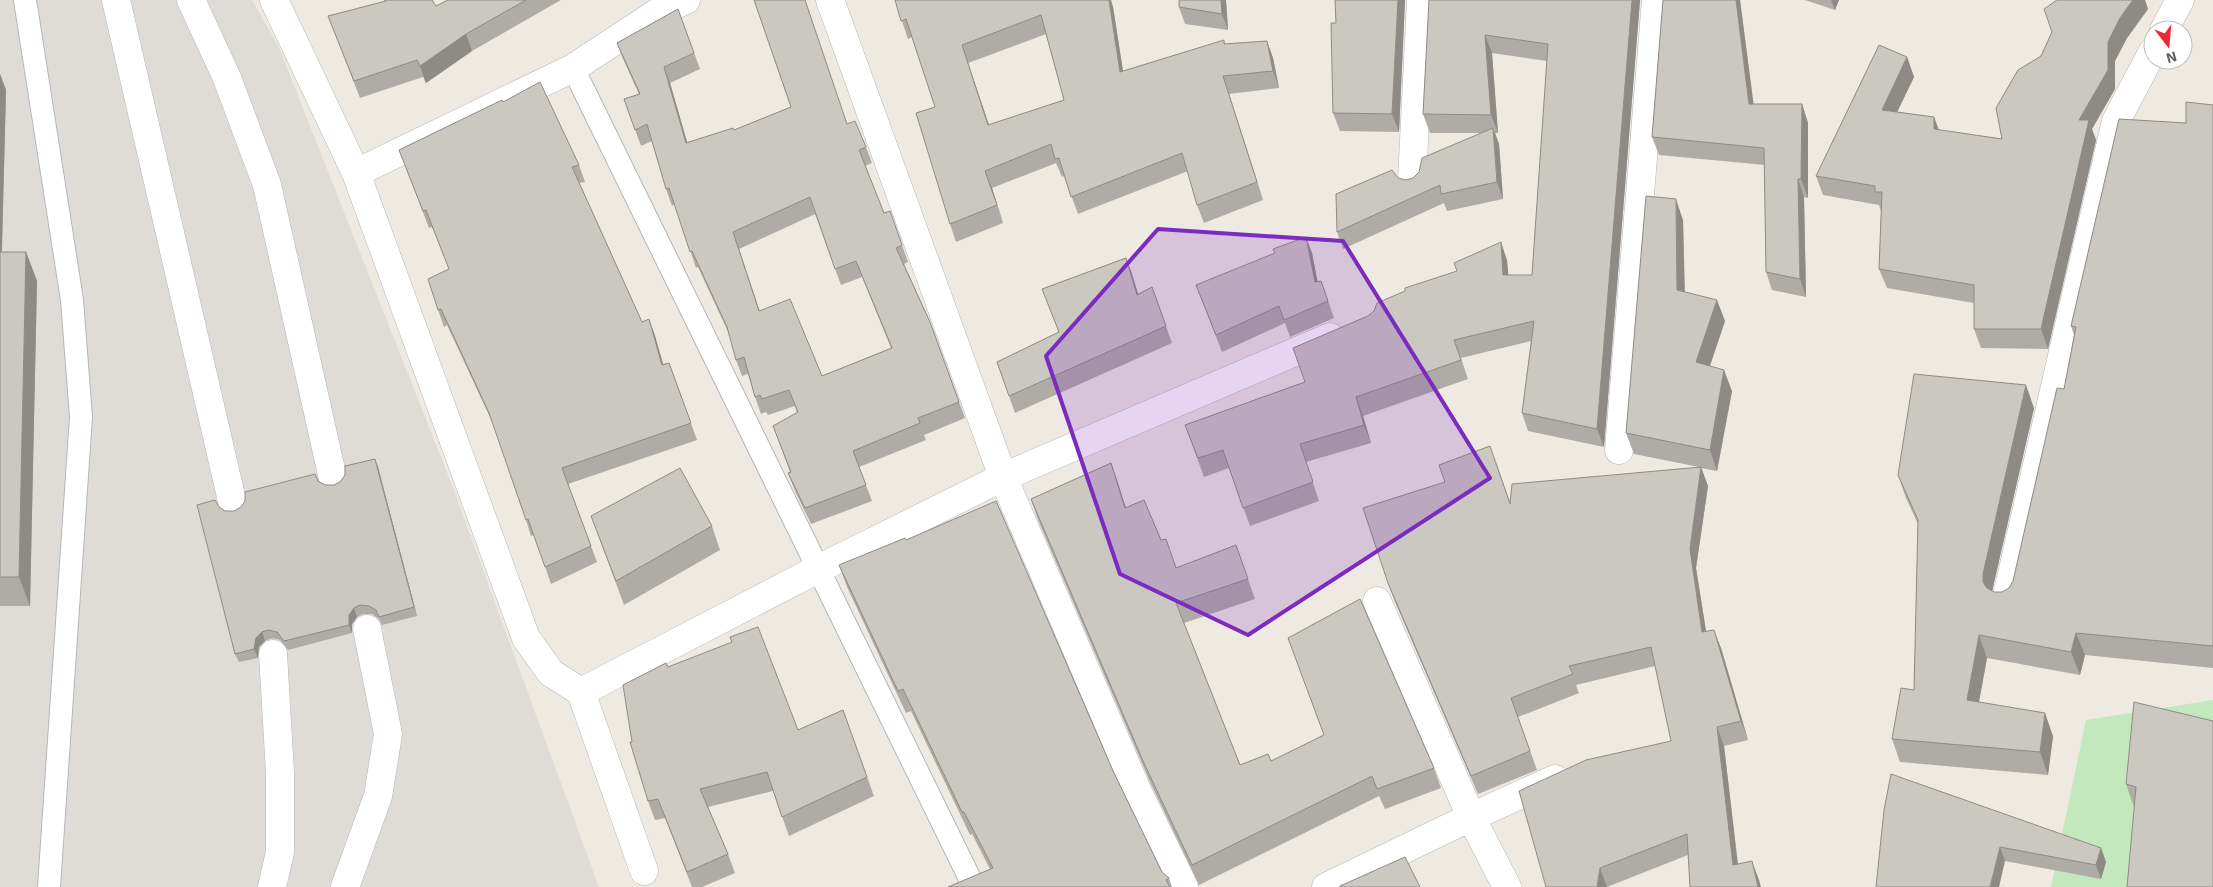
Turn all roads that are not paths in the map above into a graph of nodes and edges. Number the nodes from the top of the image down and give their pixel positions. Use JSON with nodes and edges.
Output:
{"nodes":[{"id":1,"x":25,"y":0,"type":"edge"},
{"id":2,"x":116,"y":0,"type":"edge"},
{"id":3,"x":191,"y":0,"type":"edge"},
{"id":4,"x":274,"y":0,"type":"edge"},
{"id":5,"x":686,"y":0,"type":"edge"},
{"id":6,"x":830,"y":0,"type":"edge"},
{"id":7,"x":1421,"y":0,"type":"edge"},
{"id":8,"x":1656,"y":0,"type":"edge"},
{"id":9,"x":2180,"y":0,"type":"edge"},
{"id":10,"x":653,"y":6,"type":"edge"},
{"id":11,"x":2169,"y":20,"type":"edge"},
{"id":12,"x":574,"y":68,"type":"junction"},
{"id":13,"x":2143,"y":70,"type":"edge"},
{"id":14,"x":356,"y":173,"type":"junction"},
{"id":15,"x":1412,"y":181,"type":"edge"},
{"id":16,"x":1350,"y":328,"type":"edge"},
{"id":17,"x":1619,"y":450,"type":"dead end"},
{"id":18,"x":1004,"y":477,"type":"junction"},
{"id":19,"x":333,"y":479,"type":"dead end"},
{"id":20,"x":233,"y":505,"type":"dead end"},
{"id":21,"x":818,"y":569,"type":"junction"},
{"id":22,"x":2006,"y":600,"type":"edge"},
{"id":23,"x":1377,"y":601,"type":"dead end"},
{"id":24,"x":367,"y":629,"type":"dead end"},
{"id":25,"x":273,"y":654,"type":"dead end"},
{"id":26,"x":581,"y":692,"type":"junction"},
{"id":27,"x":1575,"y":770,"type":"edge"},
{"id":28,"x":1471,"y":817,"type":"junction"},
{"id":29,"x":644,"y":871,"type":"dead end"},
{"id":30,"x":49,"y":887,"type":"edge"},
{"id":31,"x":272,"y":887,"type":"edge"},
{"id":32,"x":345,"y":887,"type":"edge"},
{"id":33,"x":974,"y":887,"type":"edge"},
{"id":34,"x":1184,"y":887,"type":"edge"},
{"id":35,"x":1326,"y":887,"type":"edge"},
{"id":36,"x":1506,"y":887,"type":"edge"}],
"edges":[{"from":1,"to":30,"type":"lane"},
{"from":2,"to":20,"type":"street"},
{"from":3,"to":19,"type":"street"},
{"from":4,"to":14,"type":"street"},
{"from":5,"to":10,"type":"street"},
{"from":6,"to":18,"type":"street"},
{"from":7,"to":15,"type":"street"},
{"from":8,"to":17,"type":"street"},
{"from":9,"to":11,"type":"street"},
{"from":10,"to":12,"type":"street"},
{"from":12,"to":14,"type":"street"},
{"from":12,"to":21,"type":"lane"},
{"from":13,"to":22,"type":"street"},
{"from":14,"to":26,"type":"street"},
{"from":16,"to":18,"type":"street"},
{"from":18,"to":21,"type":"street"},
{"from":18,"to":34,"type":"street"},
{"from":21,"to":26,"type":"street"},
{"from":21,"to":33,"type":"lane"},
{"from":23,"to":28,"type":"street"},
{"from":24,"to":32,"type":"street"},
{"from":25,"to":31,"type":"street"},
{"from":26,"to":29,"type":"street"},
{"from":27,"to":28,"type":"street"},
{"from":28,"to":35,"type":"street"},
{"from":28,"to":36,"type":"street"}]}
